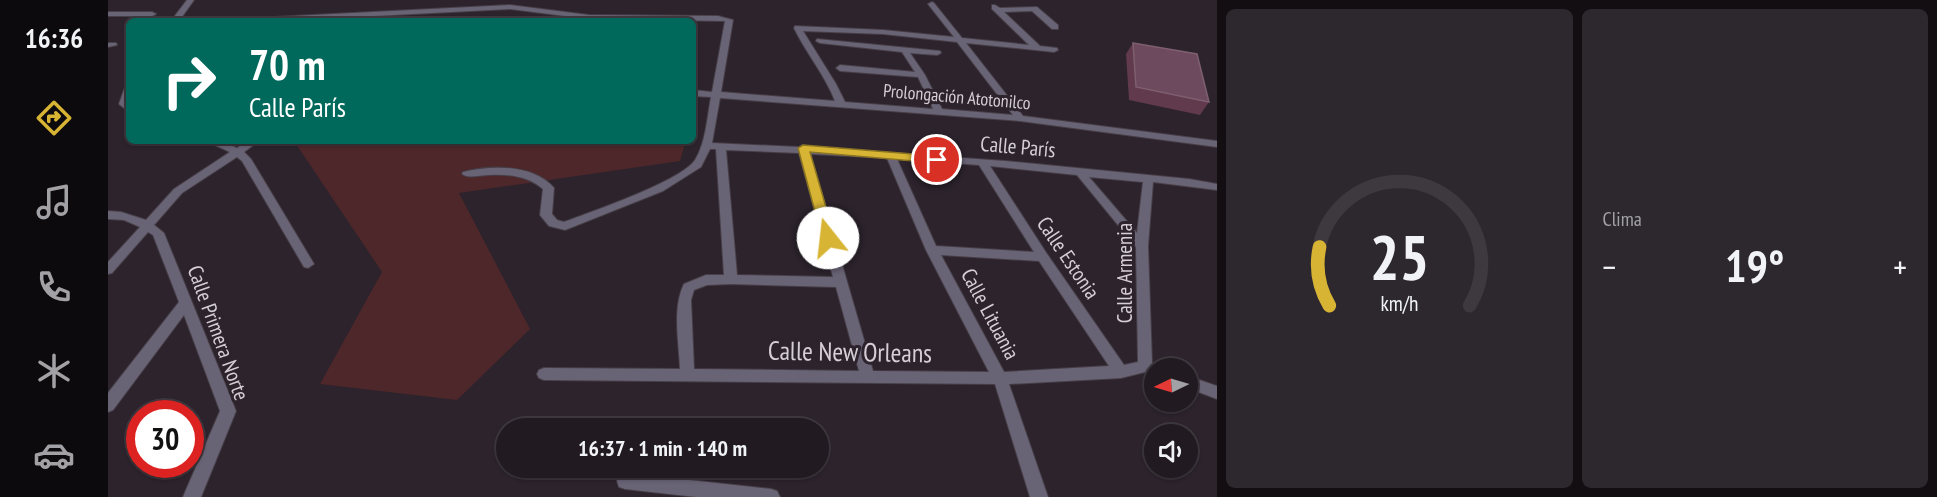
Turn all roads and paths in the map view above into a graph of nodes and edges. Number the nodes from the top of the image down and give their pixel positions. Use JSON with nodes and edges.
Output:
{"nodes":[{"id":1,"x":190,"y":0,"type":"edge"},
{"id":2,"x":932,"y":4,"type":"dead end"},
{"id":3,"x":1053,"y":11,"type":"dead end"},
{"id":4,"x":1037,"y":12,"type":"junction"},
{"id":5,"x":108,"y":14,"type":"edge"},
{"id":6,"x":152,"y":14,"type":"dead end"},
{"id":7,"x":178,"y":18,"type":"edge"},
{"id":8,"x":336,"y":18,"type":"edge"},
{"id":9,"x":1055,"y":27,"type":"dead end"},
{"id":10,"x":960,"y":40,"type":"junction"},
{"id":11,"x":820,"y":41,"type":"dead end"},
{"id":12,"x":1037,"y":48,"type":"junction"},
{"id":13,"x":904,"y":49,"type":"junction"},
{"id":14,"x":1054,"y":50,"type":"dead end"},
{"id":15,"x":937,"y":53,"type":"dead end"},
{"id":16,"x":840,"y":68,"type":"dead end"},
{"id":17,"x":921,"y":75,"type":"junction"},
{"id":18,"x":696,"y":93,"type":"edge"},
{"id":19,"x":715,"y":95,"type":"junction"},
{"id":20,"x":841,"y":104,"type":"junction"},
{"id":21,"x":938,"y":110,"type":"junction"},
{"id":22,"x":1020,"y":118,"type":"junction"},
{"id":23,"x":218,"y":144,"type":"edge"},
{"id":24,"x":250,"y":144,"type":"edge"},
{"id":25,"x":1217,"y":144,"type":"edge"},
{"id":26,"x":707,"y":146,"type":"junction"},
{"id":27,"x":721,"y":146,"type":"junction"},
{"id":28,"x":803,"y":148,"type":"junction"},
{"id":29,"x":238,"y":152,"type":"junction"},
{"id":30,"x":891,"y":156,"type":"junction"},
{"id":31,"x":983,"y":163,"type":"junction"},
{"id":32,"x":1080,"y":172,"type":"junction"},
{"id":33,"x":467,"y":174,"type":"dead end"},
{"id":34,"x":1148,"y":180,"type":"junction"},
{"id":35,"x":1217,"y":187,"type":"edge"},
{"id":36,"x":108,"y":215,"type":"edge"},
{"id":37,"x":147,"y":225,"type":"junction"},
{"id":38,"x":1142,"y":246,"type":"junction"},
{"id":39,"x":933,"y":250,"type":"junction"},
{"id":40,"x":1043,"y":257,"type":"junction"},
{"id":41,"x":308,"y":264,"type":"dead end"},
{"id":42,"x":108,"y":270,"type":"edge"},
{"id":43,"x":731,"y":279,"type":"junction"},
{"id":44,"x":841,"y":282,"type":"junction"},
{"id":45,"x":185,"y":303,"type":"junction"},
{"id":46,"x":1149,"y":358,"type":"edge"},
{"id":47,"x":1144,"y":369,"type":"edge"},
{"id":48,"x":1121,"y":372,"type":"junction"},
{"id":49,"x":544,"y":374,"type":"dead end"},
{"id":50,"x":687,"y":375,"type":"junction"},
{"id":51,"x":868,"y":377,"type":"junction"},
{"id":52,"x":1000,"y":378,"type":"junction"},
{"id":53,"x":1198,"y":386,"type":"edge"},
{"id":54,"x":1217,"y":393,"type":"edge"},
{"id":55,"x":108,"y":405,"type":"edge"},
{"id":56,"x":625,"y":481,"type":"dead end"},
{"id":57,"x":192,"y":497,"type":"edge"},
{"id":58,"x":771,"y":497,"type":"edge"},
{"id":59,"x":1039,"y":497,"type":"edge"}],
"edges":[{"from":1,"to":7,"type":"street"},
{"from":2,"to":10,"type":"street"},
{"from":3,"to":4,"type":"street"},
{"from":4,"to":9,"type":"street"},
{"from":4,"to":12,"type":"street"},
{"from":5,"to":6,"type":"street"},
{"from":8,"to":19,"type":"street"},
{"from":10,"to":12,"type":"street"},
{"from":10,"to":20,"type":"street"},
{"from":10,"to":22,"type":"street"},
{"from":11,"to":13,"type":"street"},
{"from":12,"to":14,"type":"street"},
{"from":13,"to":15,"type":"street"},
{"from":13,"to":17,"type":"street"},
{"from":16,"to":17,"type":"street"},
{"from":17,"to":21,"type":"street"},
{"from":18,"to":19,"type":"street","name":"Prolongación Atotonilco"},
{"from":19,"to":20,"type":"street","name":"Prolongación Atotonilco"},
{"from":19,"to":26,"type":"street"},
{"from":20,"to":21,"type":"street","name":"Prolongación Atotonilco"},
{"from":21,"to":22,"type":"street","name":"Prolongación Atotonilco"},
{"from":22,"to":25,"type":"street","name":"Prolongación Atotonilco"},
{"from":23,"to":29,"type":"street"},
{"from":24,"to":29,"type":"street"},
{"from":26,"to":27,"type":"street","name":"Calle París"},
{"from":26,"to":33,"type":"street"},
{"from":27,"to":28,"type":"street","name":"Calle París"},
{"from":27,"to":43,"type":"street"},
{"from":28,"to":30,"type":"street","name":"Calle París"},
{"from":28,"to":44,"type":"street"},
{"from":29,"to":37,"type":"street"},
{"from":29,"to":41,"type":"street"},
{"from":30,"to":31,"type":"street","name":"Calle París"},
{"from":30,"to":39,"type":"street","name":"Calle Lituania"},
{"from":31,"to":32,"type":"street","name":"Calle París"},
{"from":31,"to":40,"type":"street","name":"Calle Estonia"},
{"from":32,"to":34,"type":"street","name":"Calle París"},
{"from":32,"to":38,"type":"street"},
{"from":34,"to":35,"type":"street","name":"Calle París"},
{"from":34,"to":38,"type":"street","name":"Calle Armenia"},
{"from":36,"to":37,"type":"street"},
{"from":37,"to":42,"type":"street"},
{"from":37,"to":45,"type":"street","name":"Calle Primera Norte"},
{"from":38,"to":46,"type":"street","name":"Calle Armenia"},
{"from":39,"to":40,"type":"street"},
{"from":39,"to":52,"type":"street","name":"Calle Lituania"},
{"from":40,"to":48,"type":"street","name":"Calle Estonia"},
{"from":43,"to":44,"type":"street"},
{"from":43,"to":50,"type":"street"},
{"from":44,"to":51,"type":"street"},
{"from":45,"to":55,"type":"street"},
{"from":45,"to":57,"type":"street","name":"Calle Primera Norte"},
{"from":47,"to":48,"type":"street","name":"Calle New Orleans"},
{"from":48,"to":52,"type":"street","name":"Calle New Orleans"},
{"from":49,"to":50,"type":"street","name":"Calle New Orleans"},
{"from":50,"to":51,"type":"street","name":"Calle New Orleans"},
{"from":51,"to":52,"type":"street","name":"Calle New Orleans"},
{"from":52,"to":59,"type":"street","name":"Calle Lituania"},
{"from":53,"to":54,"type":"street"},
{"from":56,"to":58,"type":"street"}]}
